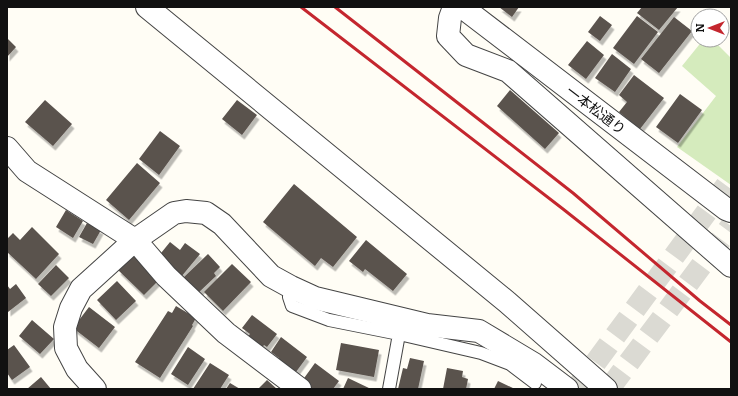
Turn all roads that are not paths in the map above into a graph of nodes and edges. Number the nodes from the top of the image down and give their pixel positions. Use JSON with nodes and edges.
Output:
{"nodes":[{"id":1,"x":147,"y":7,"type":"edge"},
{"id":2,"x":454,"y":7,"type":"edge"},
{"id":3,"x":462,"y":7,"type":"edge"},
{"id":4,"x":7,"y":148,"type":"edge"},
{"id":5,"x":731,"y":211,"type":"edge"},
{"id":6,"x":135,"y":240,"type":"junction"},
{"id":7,"x":731,"y":266,"type":"edge"},
{"id":8,"x":291,"y":287,"type":"junction"},
{"id":9,"x":399,"y":334,"type":"junction"},
{"id":10,"x":535,"y":384,"type":"dead end"},
{"id":11,"x":95,"y":389,"type":"edge"},
{"id":12,"x":300,"y":389,"type":"edge"},
{"id":13,"x":389,"y":389,"type":"edge"},
{"id":14,"x":567,"y":389,"type":"edge"},
{"id":15,"x":606,"y":389,"type":"edge"}],
"edges":[{"from":1,"to":15,"type":"street"},
{"from":2,"to":7,"type":"street"},
{"from":3,"to":5,"type":"street","name":"一本松通り"},
{"from":4,"to":6,"type":"street"},
{"from":6,"to":8,"type":"street"},
{"from":6,"to":11,"type":"street"},
{"from":6,"to":12,"type":"street"},
{"from":8,"to":9,"type":"lane"},
{"from":8,"to":14,"type":"street"},
{"from":9,"to":10,"type":"lane"},
{"from":9,"to":13,"type":"lane"}]}
